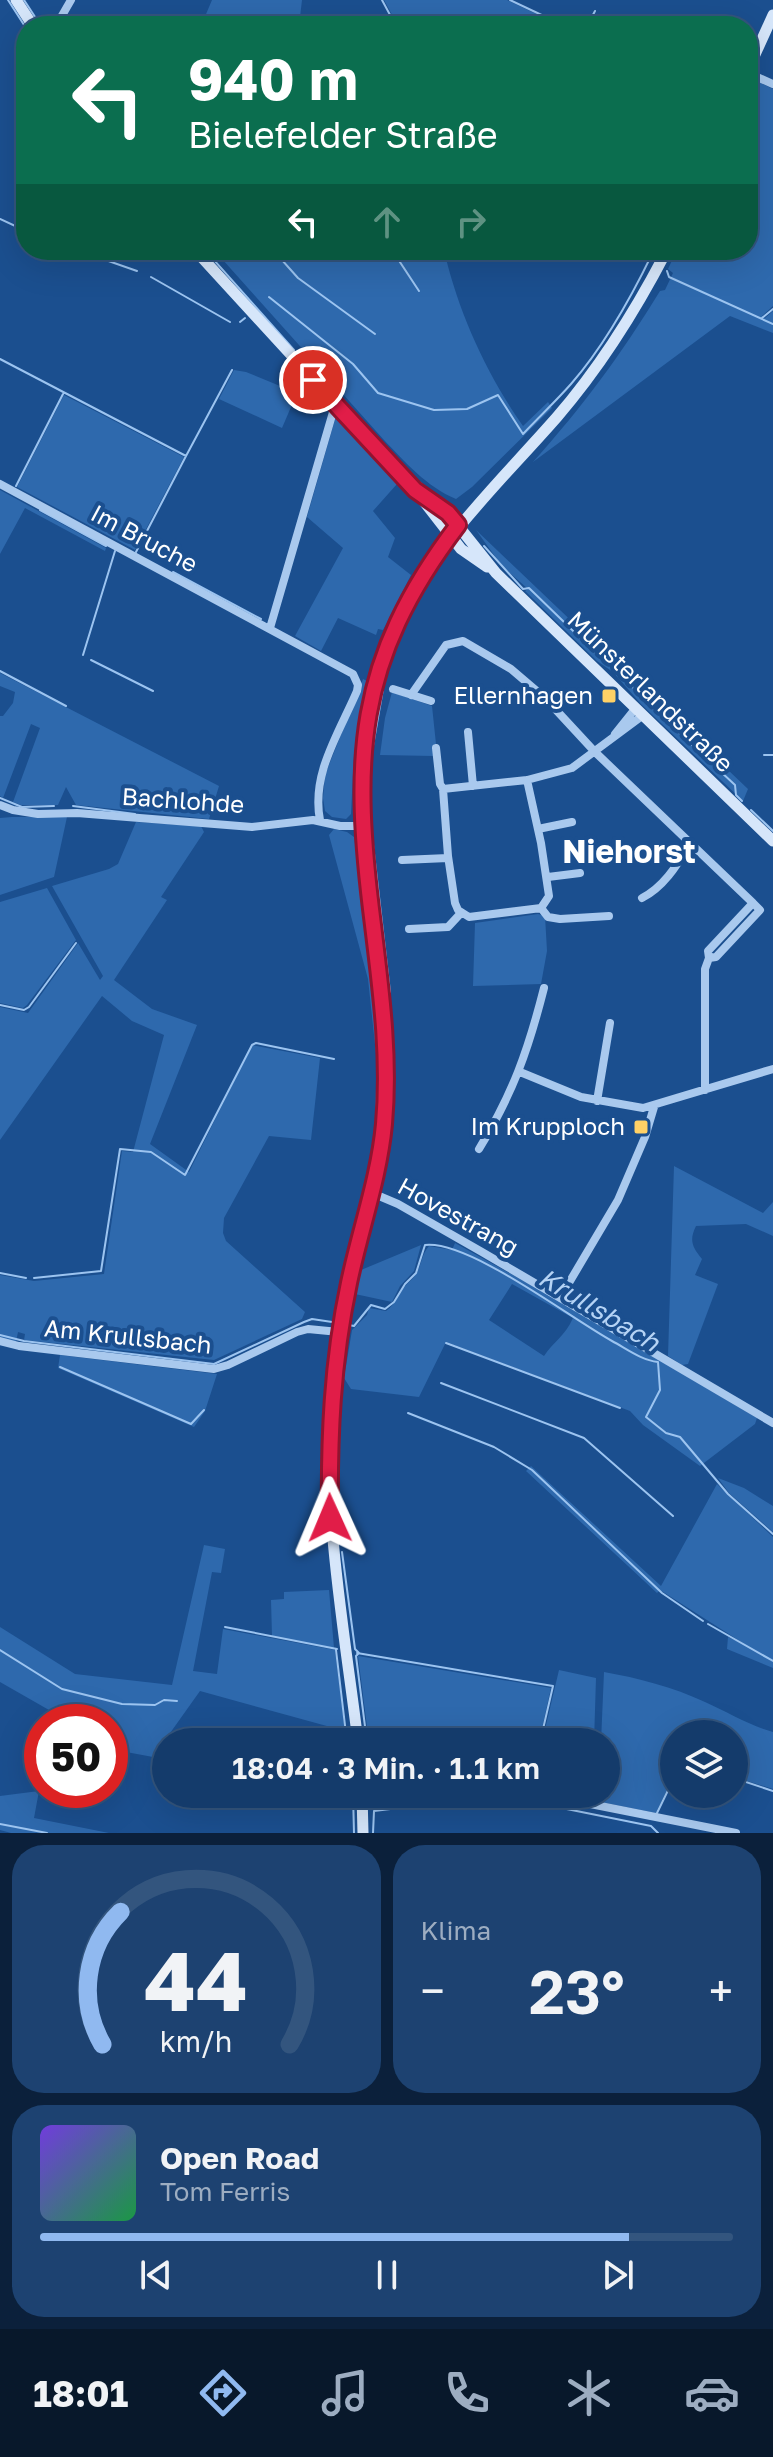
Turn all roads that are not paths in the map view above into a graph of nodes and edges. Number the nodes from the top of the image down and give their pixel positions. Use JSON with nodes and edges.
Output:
{"nodes":[{"id":1,"x":773,"y":15,"type":"edge"},
{"id":2,"x":758,"y":49,"type":"edge"},
{"id":3,"x":204,"y":260,"type":"edge"},
{"id":4,"x":662,"y":260,"type":"edge"},
{"id":5,"x":338,"y":407,"type":"junction"},
{"id":6,"x":0,"y":484,"type":"edge"},
{"id":7,"x":415,"y":490,"type":"junction"},
{"id":8,"x":458,"y":525,"type":"junction"},
{"id":9,"x":450,"y":536,"type":"junction"},
{"id":10,"x":496,"y":573,"type":"junction"},
{"id":11,"x":270,"y":628,"type":"junction"},
{"id":12,"x":393,"y":689,"type":"dead end"},
{"id":13,"x":411,"y":695,"type":"junction"},
{"id":14,"x":431,"y":701,"type":"dead end"},
{"id":15,"x":638,"y":713,"type":"junction"},
{"id":16,"x":468,"y":732,"type":"dead end"},
{"id":17,"x":436,"y":748,"type":"dead end"},
{"id":18,"x":595,"y":752,"type":"junction"},
{"id":19,"x":527,"y":780,"type":"junction"},
{"id":20,"x":473,"y":786,"type":"junction"},
{"id":21,"x":443,"y":789,"type":"junction"},
{"id":22,"x":0,"y":805,"type":"edge"},
{"id":23,"x":320,"y":820,"type":"junction"},
{"id":24,"x":572,"y":822,"type":"dead end"},
{"id":25,"x":363,"y":826,"type":"junction"},
{"id":26,"x":538,"y":829,"type":"junction"},
{"id":27,"x":773,"y":841,"type":"edge"},
{"id":28,"x":690,"y":844,"type":"junction"},
{"id":29,"x":448,"y":858,"type":"junction"},
{"id":30,"x":402,"y":860,"type":"dead end"},
{"id":31,"x":580,"y":873,"type":"dead end"},
{"id":32,"x":548,"y":877,"type":"junction"},
{"id":33,"x":642,"y":898,"type":"dead end"},
{"id":34,"x":541,"y":908,"type":"junction"},
{"id":35,"x":461,"y":913,"type":"junction"},
{"id":36,"x":609,"y":916,"type":"dead end"},
{"id":37,"x":409,"y":929,"type":"dead end"},
{"id":38,"x":544,"y":988,"type":"dead end"},
{"id":39,"x":610,"y":1023,"type":"dead end"},
{"id":40,"x":773,"y":1069,"type":"edge"},
{"id":41,"x":520,"y":1072,"type":"junction"},
{"id":42,"x":705,"y":1090,"type":"junction"},
{"id":43,"x":597,"y":1101,"type":"junction"},
{"id":44,"x":654,"y":1107,"type":"junction"},
{"id":45,"x":479,"y":1149,"type":"dead end"},
{"id":46,"x":372,"y":1193,"type":"junction"},
{"id":47,"x":560,"y":1298,"type":"junction"},
{"id":48,"x":339,"y":1332,"type":"junction"},
{"id":49,"x":0,"y":1341,"type":"edge"},
{"id":50,"x":773,"y":1423,"type":"edge"},
{"id":51,"x":356,"y":1728,"type":"edge"},
{"id":52,"x":362,"y":1808,"type":"edge"},
{"id":53,"x":610,"y":1808,"type":"edge"},
{"id":54,"x":363,"y":1833,"type":"edge"},
{"id":55,"x":736,"y":1833,"type":"edge"}],
"edges":[{"from":1,"to":2,"type":"main road"},
{"from":3,"to":5,"type":"main road"},
{"from":4,"to":8,"type":"main road"},
{"from":5,"to":7,"type":"main road"},
{"from":5,"to":11,"type":"street"},
{"from":6,"to":11,"type":"street","name":"Im Bruche"},
{"from":7,"to":8,"type":"main road","name":"Münsterlandstraße"},
{"from":7,"to":9,"type":"main road","name":"Münsterlandstraße"},
{"from":8,"to":9,"type":"main road"},
{"from":8,"to":10,"type":"main road","name":"Münsterlandstraße"},
{"from":9,"to":10,"type":"main road","name":"Münsterlandstraße"},
{"from":9,"to":25,"type":"main road"},
{"from":10,"to":15,"type":"main road","name":"Münsterlandstraße"},
{"from":11,"to":23,"type":"street","name":"Im Bruche"},
{"from":12,"to":13,"type":"street"},
{"from":13,"to":14,"type":"street"},
{"from":13,"to":18,"type":"street"},
{"from":15,"to":18,"type":"street"},
{"from":15,"to":27,"type":"main road","name":"Münsterlandstraße"},
{"from":16,"to":20,"type":"street"},
{"from":17,"to":21,"type":"street"},
{"from":18,"to":19,"type":"street"},
{"from":18,"to":28,"type":"street"},
{"from":19,"to":20,"type":"street"},
{"from":19,"to":26,"type":"street"},
{"from":20,"to":21,"type":"street"},
{"from":21,"to":29,"type":"street"},
{"from":22,"to":23,"type":"street","name":"Bachlohde"},
{"from":23,"to":25,"type":"street","name":"Bachlohde"},
{"from":24,"to":26,"type":"street"},
{"from":25,"to":46,"type":"main road"},
{"from":26,"to":32,"type":"street"},
{"from":28,"to":33,"type":"street"},
{"from":28,"to":42,"type":"street"},
{"from":29,"to":30,"type":"street"},
{"from":29,"to":35,"type":"street"},
{"from":31,"to":32,"type":"street"},
{"from":32,"to":34,"type":"street"},
{"from":34,"to":35,"type":"street"},
{"from":34,"to":36,"type":"street"},
{"from":35,"to":37,"type":"street"},
{"from":38,"to":41,"type":"street"},
{"from":39,"to":43,"type":"street"},
{"from":40,"to":42,"type":"street"},
{"from":41,"to":43,"type":"street"},
{"from":41,"to":45,"type":"street"},
{"from":42,"to":44,"type":"street"},
{"from":43,"to":44,"type":"street"},
{"from":44,"to":47,"type":"street"},
{"from":46,"to":47,"type":"street","name":"Hovestrang"},
{"from":46,"to":48,"type":"main road"},
{"from":47,"to":50,"type":"street","name":"Hovestrang"},
{"from":48,"to":49,"type":"street","name":"Am Krullsbach"},
{"from":48,"to":51,"type":"main road"},
{"from":52,"to":54,"type":"main road"},
{"from":53,"to":55,"type":"street"}]}
